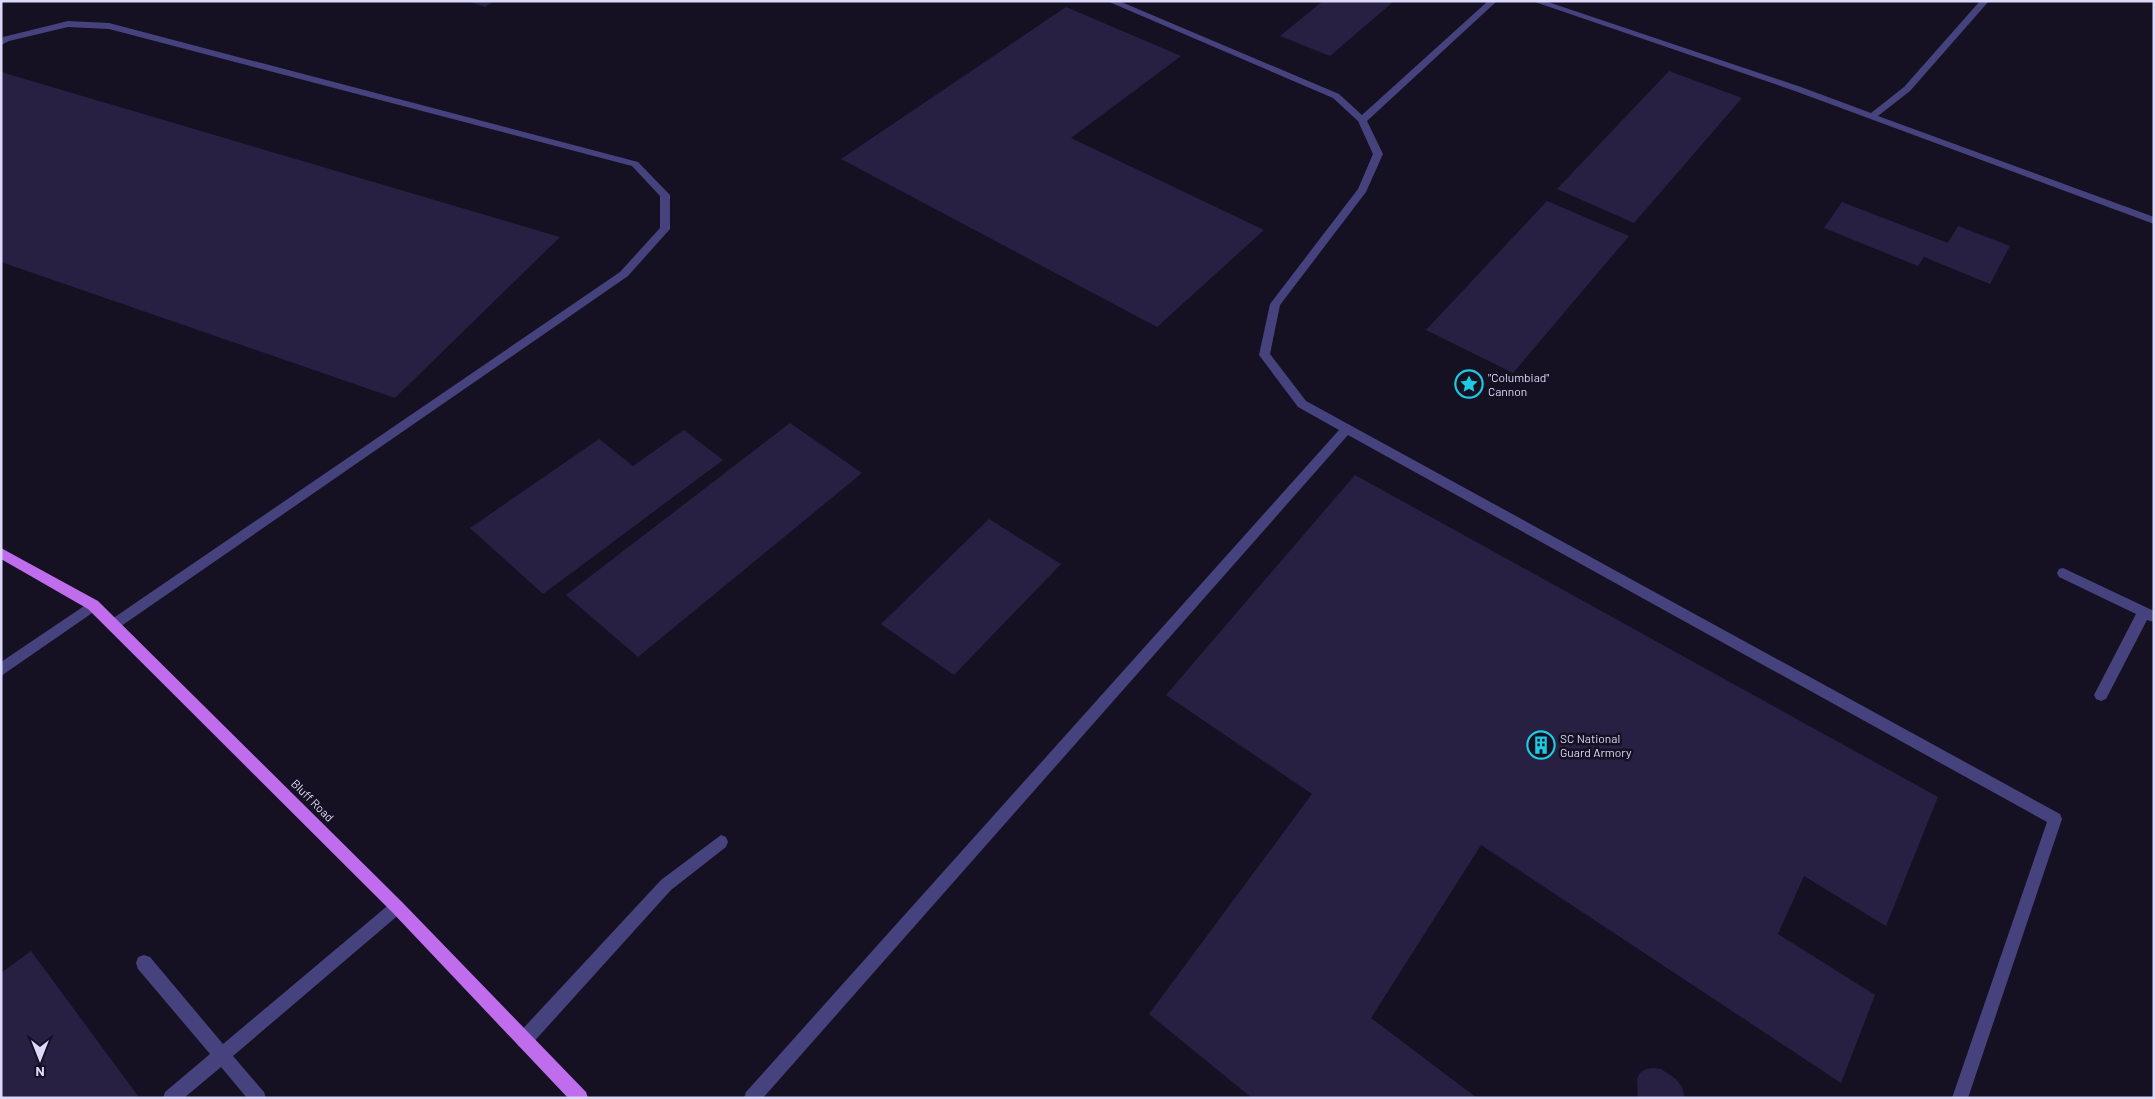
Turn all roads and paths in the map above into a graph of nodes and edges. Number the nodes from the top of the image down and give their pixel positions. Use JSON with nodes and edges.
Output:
{"nodes":[{"id":1,"x":1111,"y":1,"type":"edge"},
{"id":2,"x":1493,"y":1,"type":"edge"},
{"id":3,"x":1536,"y":1,"type":"edge"},
{"id":4,"x":1985,"y":1,"type":"edge"},
{"id":5,"x":1,"y":42,"type":"edge"},
{"id":6,"x":1872,"y":116,"type":"junction"},
{"id":7,"x":1362,"y":120,"type":"junction"},
{"id":8,"x":2154,"y":220,"type":"edge"},
{"id":9,"x":1347,"y":428,"type":"junction"},
{"id":10,"x":3,"y":555,"type":"edge"},
{"id":11,"x":2063,"y":574,"type":"dead end"},
{"id":12,"x":93,"y":605,"type":"junction"},
{"id":13,"x":2149,"y":615,"type":"edge"},
{"id":14,"x":114,"y":625,"type":"junction"},
{"id":15,"x":1,"y":670,"type":"edge"},
{"id":16,"x":2101,"y":695,"type":"dead end"},
{"id":17,"x":721,"y":842,"type":"dead end"},
{"id":18,"x":397,"y":907,"type":"junction"},
{"id":19,"x":144,"y":963,"type":"dead end"},
{"id":20,"x":524,"y":1040,"type":"junction"},
{"id":21,"x":222,"y":1055,"type":"junction"},
{"id":22,"x":171,"y":1098,"type":"edge"},
{"id":23,"x":258,"y":1098,"type":"edge"},
{"id":24,"x":580,"y":1098,"type":"edge"},
{"id":25,"x":752,"y":1098,"type":"edge"},
{"id":26,"x":1960,"y":1098,"type":"edge"}],
"edges":[{"from":1,"to":7,"type":"lane"},
{"from":2,"to":7,"type":"lane"},
{"from":3,"to":6,"type":"lane"},
{"from":4,"to":6,"type":"lane"},
{"from":5,"to":14,"type":"lane"},
{"from":6,"to":8,"type":"lane"},
{"from":7,"to":9,"type":"lane"},
{"from":9,"to":25,"type":"lane"},
{"from":9,"to":26,"type":"lane"},
{"from":10,"to":12,"type":"main road","name":"Bluff Road"},
{"from":11,"to":13,"type":"lane"},
{"from":12,"to":14,"type":"main road","name":"Bluff Road"},
{"from":12,"to":15,"type":"lane"},
{"from":13,"to":16,"type":"lane"},
{"from":14,"to":18,"type":"main road","name":"Bluff Road"},
{"from":17,"to":20,"type":"lane"},
{"from":18,"to":20,"type":"main road","name":"Bluff Road"},
{"from":18,"to":21,"type":"lane"},
{"from":19,"to":21,"type":"lane"},
{"from":20,"to":24,"type":"main road","name":"Bluff Road"},
{"from":21,"to":22,"type":"lane"},
{"from":21,"to":23,"type":"lane"}]}
